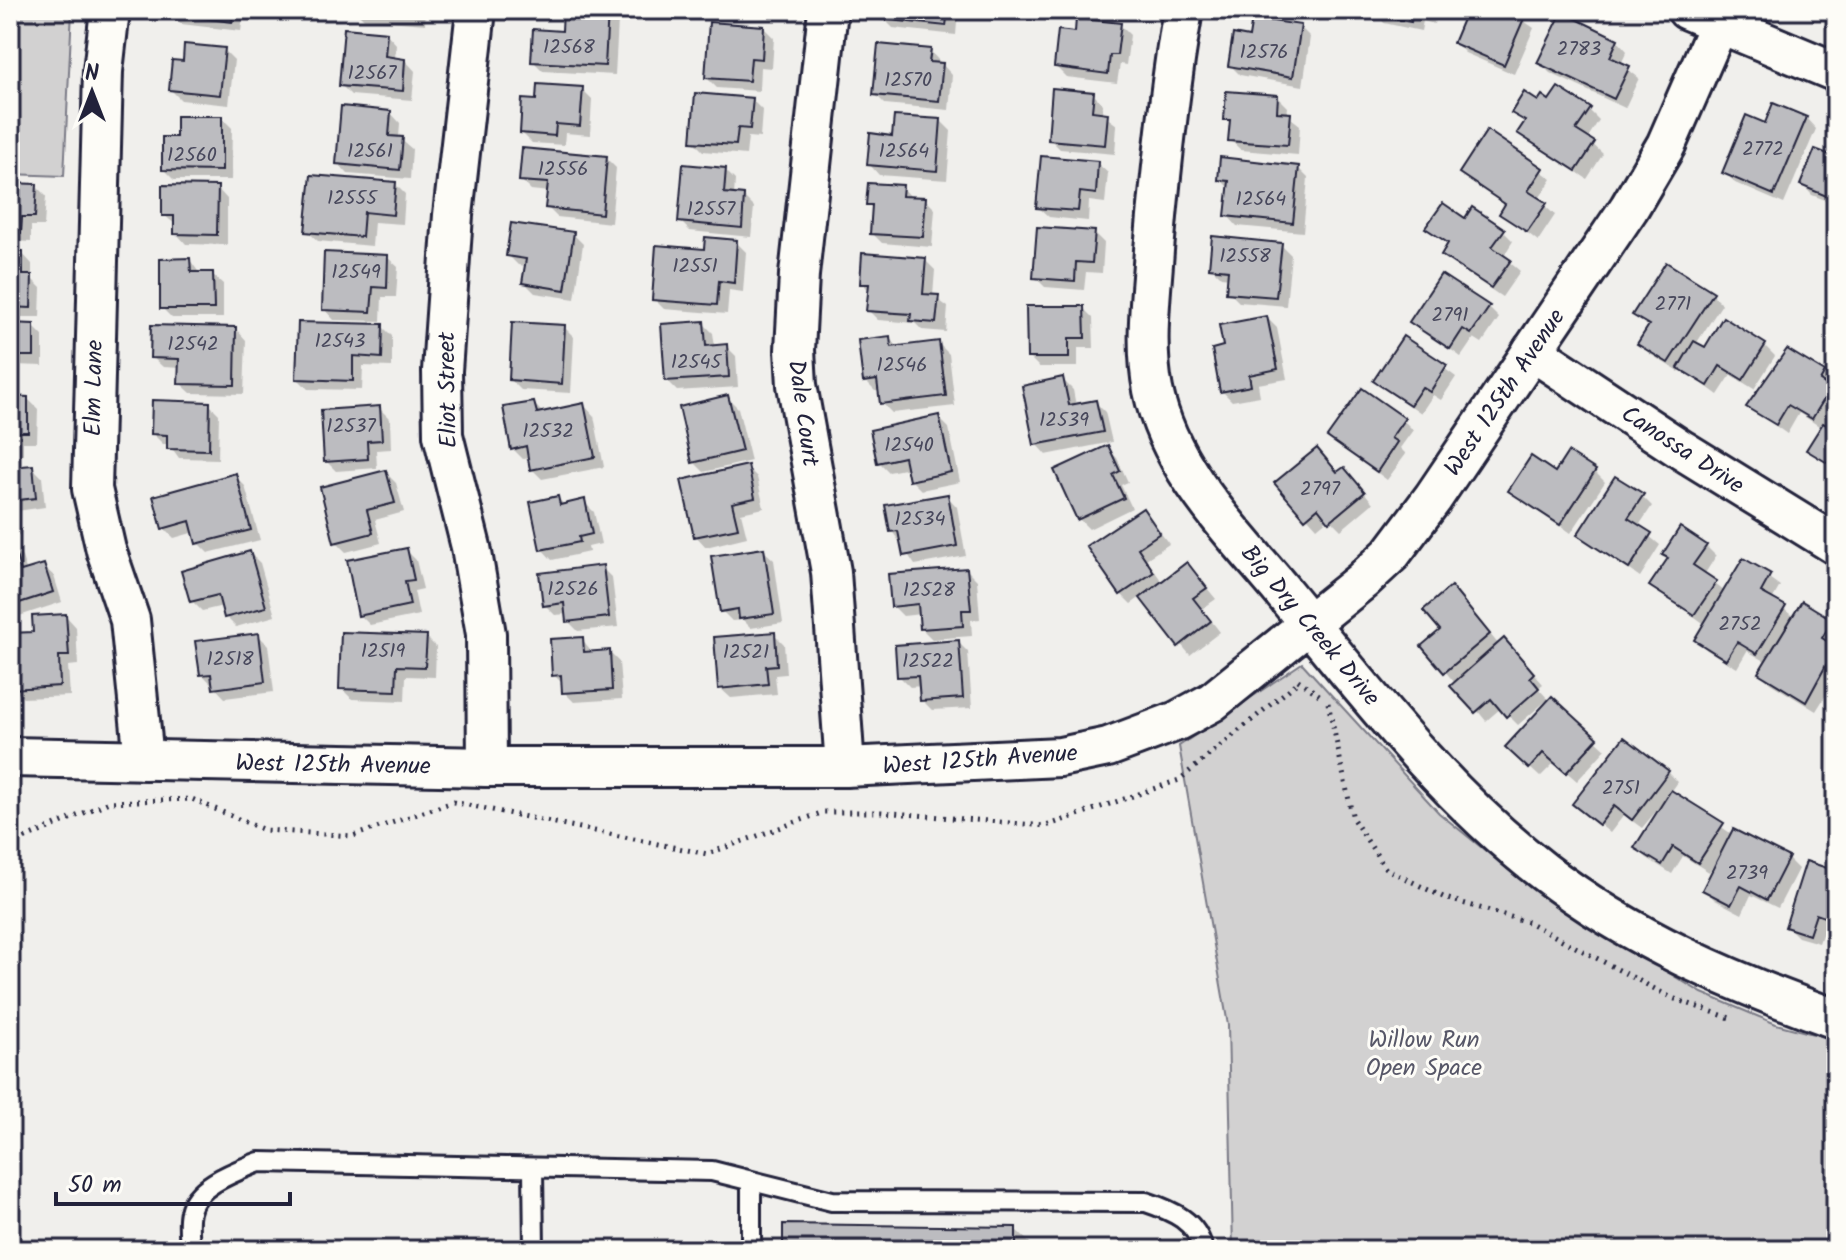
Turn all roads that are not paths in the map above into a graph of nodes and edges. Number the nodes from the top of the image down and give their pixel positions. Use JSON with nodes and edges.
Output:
{"nodes":[{"id":1,"x":110,"y":10,"type":"edge"},
{"id":2,"x":476,"y":10,"type":"edge"},
{"id":3,"x":828,"y":10,"type":"edge"},
{"id":4,"x":1183,"y":10,"type":"edge"},
{"id":5,"x":1710,"y":14,"type":"edge"},
{"id":6,"x":1836,"y":72,"type":"edge"},
{"id":7,"x":1532,"y":351,"type":"junction"},
{"id":8,"x":1836,"y":545,"type":"edge"},
{"id":9,"x":1309,"y":624,"type":"junction"},
{"id":10,"x":10,"y":757,"type":"edge"},
{"id":11,"x":144,"y":760,"type":"junction"},
{"id":12,"x":487,"y":767,"type":"junction"},
{"id":13,"x":845,"y":767,"type":"junction"},
{"id":14,"x":1836,"y":1019,"type":"edge"},
{"id":15,"x":533,"y":1168,"type":"junction"},
{"id":16,"x":751,"y":1182,"type":"junction"},
{"id":17,"x":190,"y":1250,"type":"edge"},
{"id":18,"x":534,"y":1250,"type":"edge"},
{"id":19,"x":751,"y":1250,"type":"edge"},
{"id":20,"x":1203,"y":1250,"type":"edge"}],
"edges":[{"from":1,"to":11,"type":"street","name":"Elm Lane"},
{"from":2,"to":12,"type":"street","name":"Eliot Street"},
{"from":3,"to":13,"type":"street","name":"Dale Court"},
{"from":4,"to":9,"type":"street","name":"Big Dry Creek Drive"},
{"from":5,"to":6,"type":"street"},
{"from":5,"to":7,"type":"street","name":"West 125th Avenue"},
{"from":7,"to":8,"type":"street","name":"Canossa Drive"},
{"from":7,"to":9,"type":"street","name":"West 125th Avenue"},
{"from":9,"to":13,"type":"street","name":"West 125th Avenue"},
{"from":9,"to":14,"type":"street","name":"Big Dry Creek Drive"},
{"from":10,"to":11,"type":"street","name":"West 125th Avenue"},
{"from":11,"to":12,"type":"street","name":"West 125th Avenue"},
{"from":12,"to":13,"type":"street","name":"West 125th Avenue"},
{"from":15,"to":16,"type":"lane"},
{"from":15,"to":17,"type":"lane"},
{"from":15,"to":18,"type":"lane"},
{"from":16,"to":19,"type":"lane"},
{"from":16,"to":20,"type":"lane"}]}
